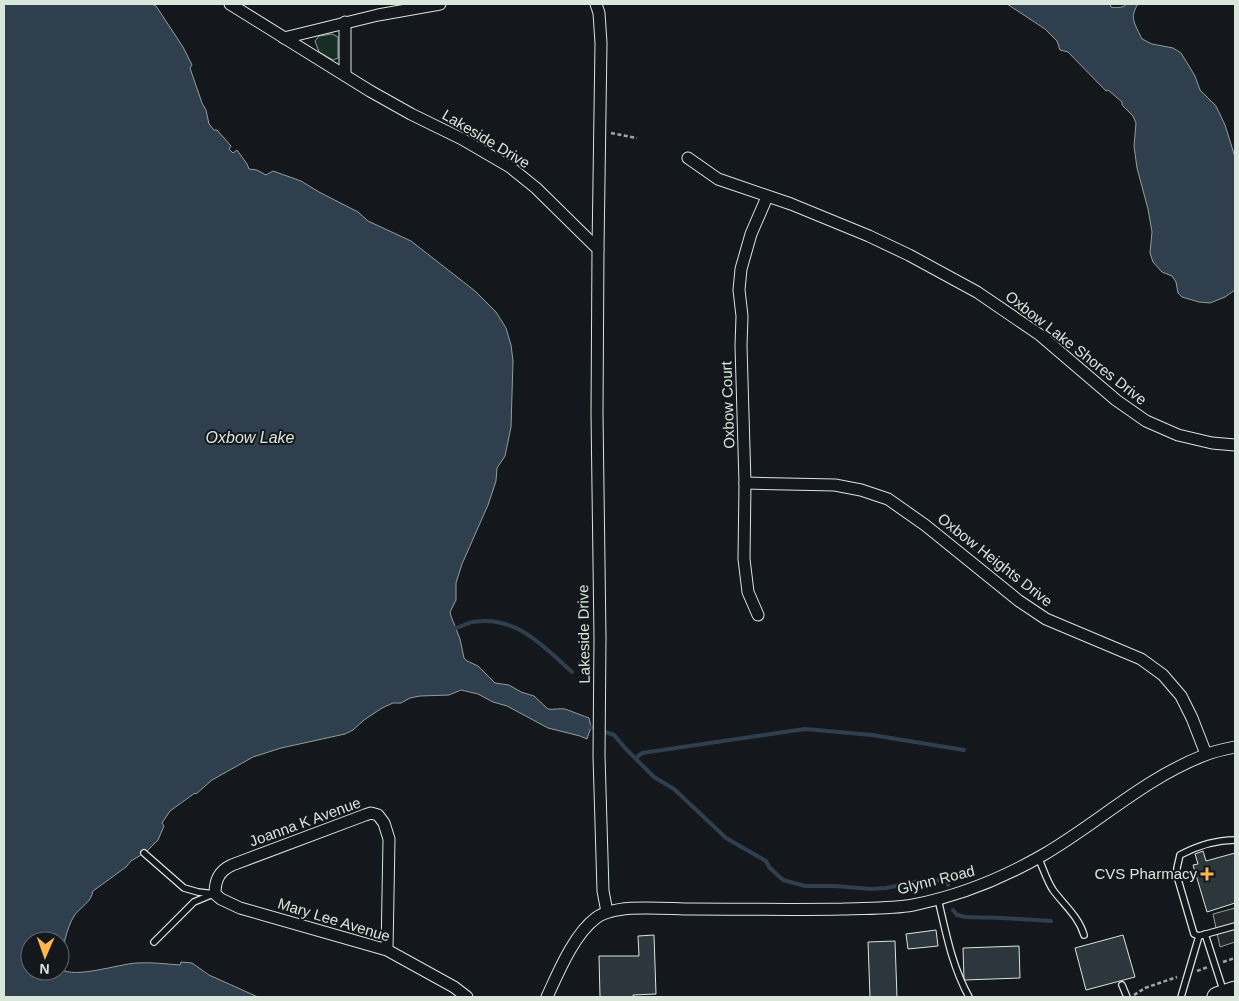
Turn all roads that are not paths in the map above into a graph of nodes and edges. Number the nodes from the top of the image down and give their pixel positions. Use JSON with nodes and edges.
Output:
{"nodes":[{"id":1,"x":230,"y":4,"type":"edge"},
{"id":2,"x":440,"y":4,"type":"edge"},
{"id":3,"x":596,"y":4,"type":"edge"},
{"id":4,"x":345,"y":22,"type":"junction"},
{"id":5,"x":284,"y":38,"type":"junction"},
{"id":6,"x":345,"y":74,"type":"junction"},
{"id":7,"x":688,"y":158,"type":"dead end"},
{"id":8,"x":767,"y":196,"type":"junction"},
{"id":9,"x":598,"y":249,"type":"junction"},
{"id":10,"x":1235,"y":445,"type":"edge"},
{"id":11,"x":745,"y":483,"type":"junction"},
{"id":12,"x":758,"y":615,"type":"dead end"},
{"id":13,"x":1235,"y":747,"type":"edge"},
{"id":14,"x":1206,"y":754,"type":"junction"},
{"id":15,"x":1235,"y":840,"type":"edge"},
{"id":16,"x":144,"y":853,"type":"dead end"},
{"id":17,"x":1038,"y":858,"type":"junction"},
{"id":18,"x":215,"y":894,"type":"junction"},
{"id":19,"x":938,"y":898,"type":"junction"},
{"id":20,"x":607,"y":912,"type":"junction"},
{"id":21,"x":1235,"y":926,"type":"edge"},
{"id":22,"x":1084,"y":935,"type":"dead end"},
{"id":23,"x":1202,"y":935,"type":"junction"},
{"id":24,"x":154,"y":942,"type":"dead end"},
{"id":25,"x":387,"y":950,"type":"junction"},
{"id":26,"x":1122,"y":985,"type":"dead end"},
{"id":27,"x":1226,"y":994,"type":"edge"},
{"id":28,"x":467,"y":997,"type":"edge"},
{"id":29,"x":547,"y":997,"type":"edge"},
{"id":30,"x":969,"y":997,"type":"edge"},
{"id":31,"x":1127,"y":997,"type":"edge"},
{"id":32,"x":1181,"y":997,"type":"edge"}],
"edges":[{"from":1,"to":5,"type":"street","name":"Lakeside Drive"},
{"from":2,"to":4,"type":"street"},
{"from":3,"to":9,"type":"street","name":"Lakeside Drive"},
{"from":4,"to":5,"type":"street"},
{"from":4,"to":6,"type":"street"},
{"from":5,"to":6,"type":"street","name":"Lakeside Drive"},
{"from":6,"to":9,"type":"street","name":"Lakeside Drive"},
{"from":7,"to":8,"type":"street","name":"Oxbow Lake Shores Drive"},
{"from":8,"to":10,"type":"street","name":"Oxbow Lake Shores Drive"},
{"from":8,"to":11,"type":"street","name":"Oxbow Court"},
{"from":9,"to":20,"type":"street","name":"Lakeside Drive"},
{"from":11,"to":12,"type":"street","name":"Oxbow Court"},
{"from":11,"to":14,"type":"street","name":"Oxbow Heights Drive"},
{"from":13,"to":14,"type":"street","name":"Glynn Road"},
{"from":14,"to":17,"type":"street","name":"Glynn Road"},
{"from":15,"to":23,"type":"lane"},
{"from":16,"to":18,"type":"lane"},
{"from":17,"to":19,"type":"street","name":"Glynn Road"},
{"from":17,"to":22,"type":"lane"},
{"from":18,"to":24,"type":"lane"},
{"from":18,"to":25,"type":"street","name":"Mary Lee Avenue"},
{"from":18,"to":25,"type":"street","name":"Joanna K Avenue"},
{"from":19,"to":20,"type":"street","name":"Glynn Road"},
{"from":19,"to":30,"type":"lane"},
{"from":20,"to":29,"type":"street"},
{"from":21,"to":23,"type":"lane"},
{"from":23,"to":27,"type":"lane"},
{"from":23,"to":32,"type":"lane"},
{"from":25,"to":28,"type":"street","name":"Mary Lee Avenue"},
{"from":26,"to":31,"type":"lane"}]}
